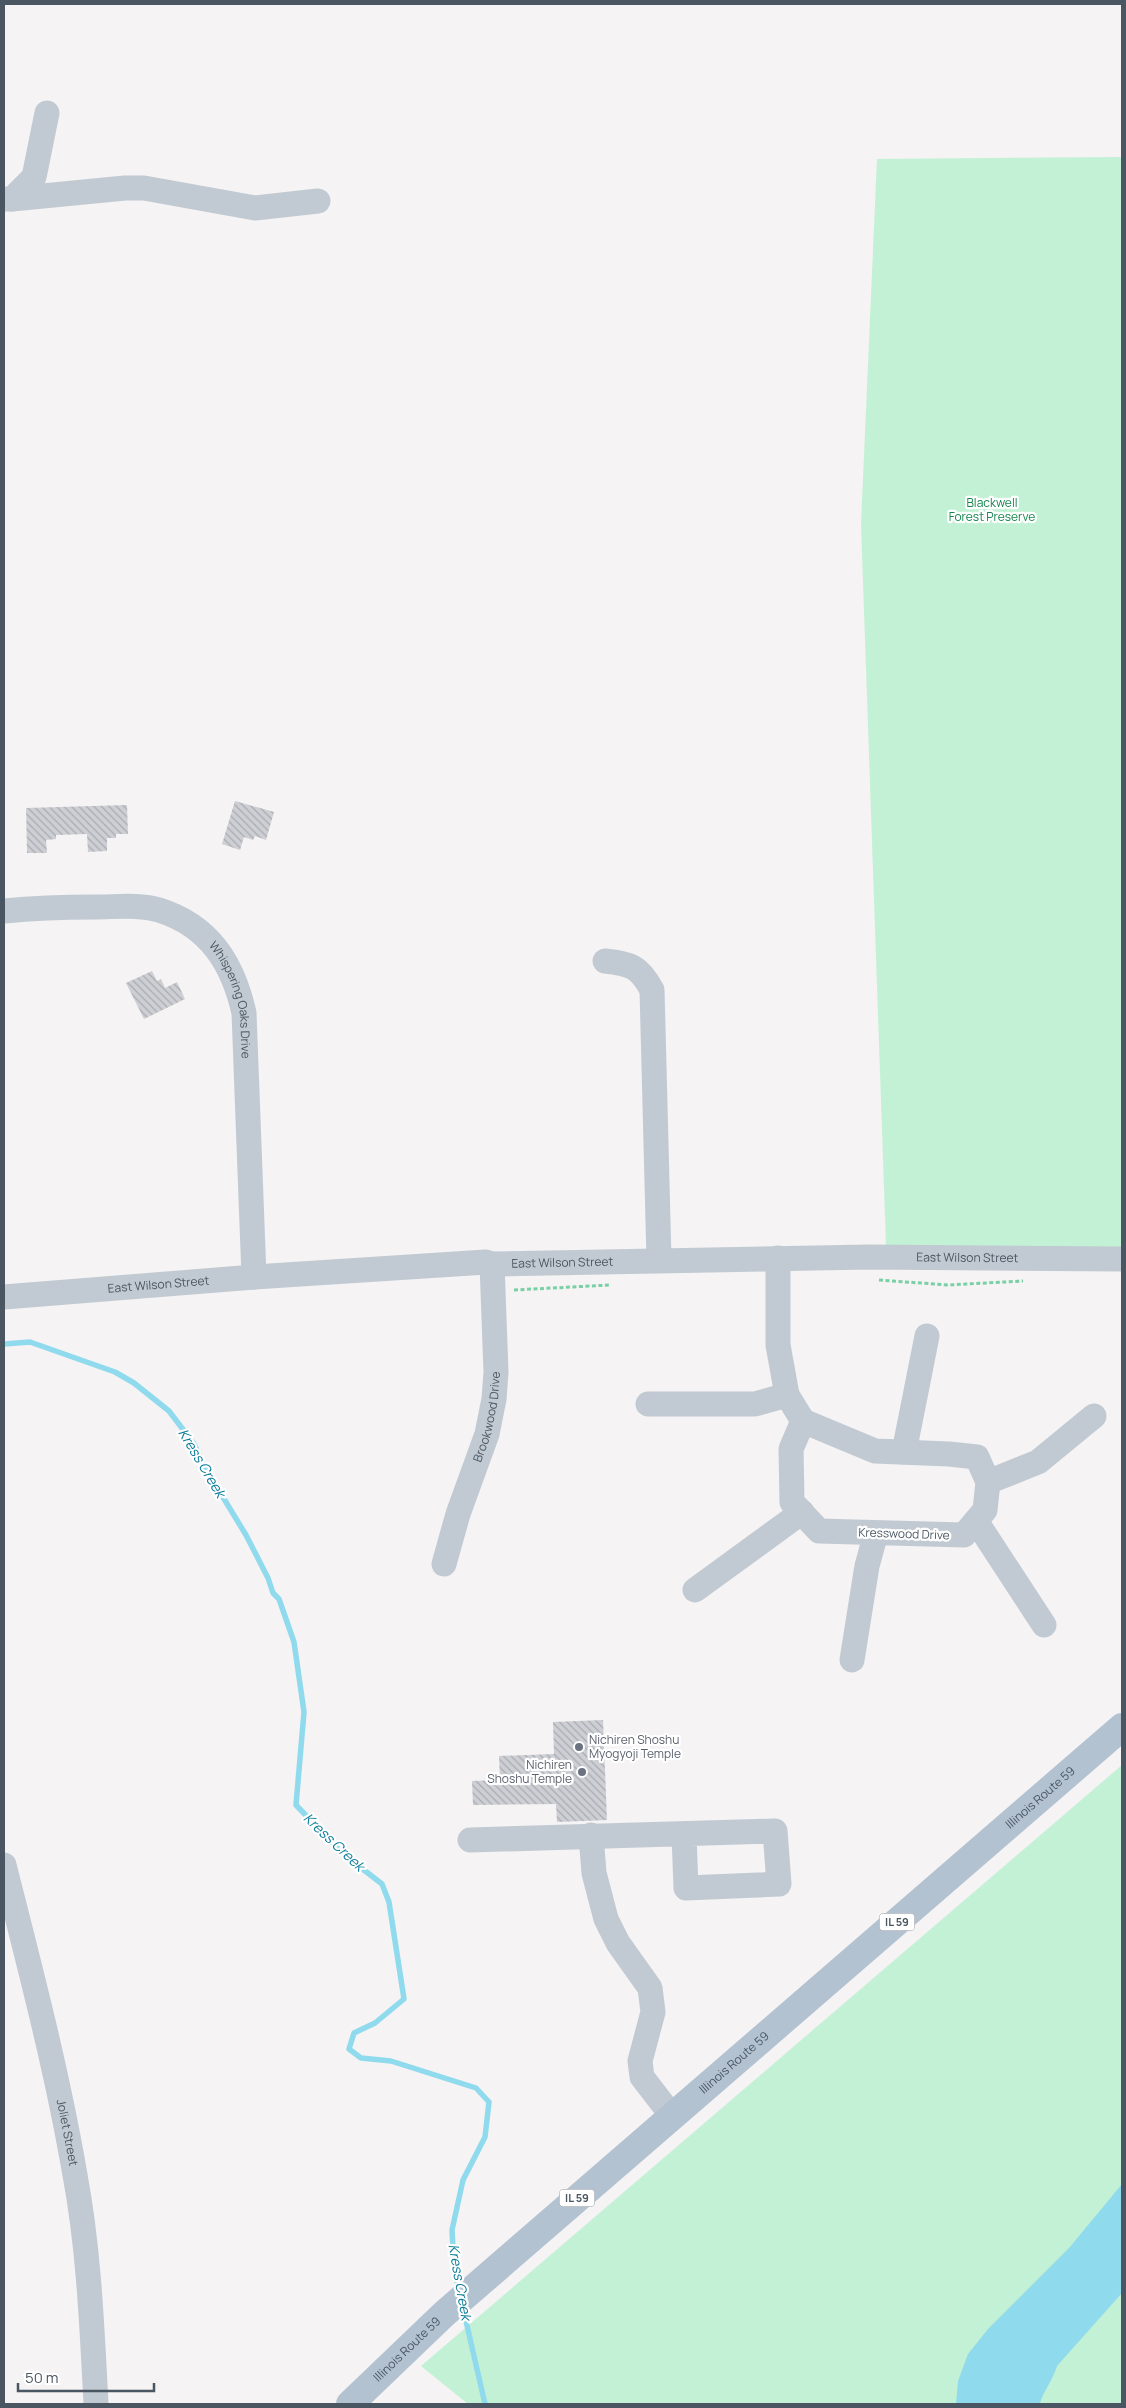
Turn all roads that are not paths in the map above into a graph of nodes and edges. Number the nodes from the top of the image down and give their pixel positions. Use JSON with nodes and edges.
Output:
{"nodes":[{"id":1,"x":47,"y":112,"type":"dead end"},
{"id":2,"x":8,"y":199,"type":"edge"},
{"id":3,"x":318,"y":201,"type":"dead end"},
{"id":4,"x":4,"y":911,"type":"edge"},
{"id":5,"x":605,"y":961,"type":"dead end"},
{"id":6,"x":778,"y":1258,"type":"junction"},
{"id":7,"x":1122,"y":1259,"type":"edge"},
{"id":8,"x":660,"y":1260,"type":"junction"},
{"id":9,"x":492,"y":1264,"type":"junction"},
{"id":10,"x":254,"y":1277,"type":"junction"},
{"id":11,"x":4,"y":1297,"type":"edge"},
{"id":12,"x":927,"y":1336,"type":"dead end"},
{"id":13,"x":786,"y":1395,"type":"junction"},
{"id":14,"x":648,"y":1404,"type":"dead end"},
{"id":15,"x":1094,"y":1416,"type":"dead end"},
{"id":16,"x":803,"y":1421,"type":"junction"},
{"id":17,"x":904,"y":1452,"type":"junction"},
{"id":18,"x":988,"y":1482,"type":"junction"},
{"id":19,"x":802,"y":1512,"type":"junction"},
{"id":20,"x":976,"y":1521,"type":"junction"},
{"id":21,"x":876,"y":1533,"type":"junction"},
{"id":22,"x":444,"y":1564,"type":"dead end"},
{"id":23,"x":695,"y":1590,"type":"dead end"},
{"id":24,"x":1044,"y":1625,"type":"dead end"},
{"id":25,"x":852,"y":1660,"type":"dead end"},
{"id":26,"x":1122,"y":1727,"type":"edge"},
{"id":27,"x":592,"y":1835,"type":"junction"},
{"id":28,"x":684,"y":1835,"type":"dead end"},
{"id":29,"x":470,"y":1840,"type":"dead end"},
{"id":30,"x":4,"y":1866,"type":"edge"},
{"id":31,"x":672,"y":2116,"type":"junction"},
{"id":32,"x":96,"y":2404,"type":"edge"},
{"id":33,"x":350,"y":2404,"type":"edge"}],
"edges":[{"from":1,"to":2,"type":"street"},
{"from":2,"to":3,"type":"street"},
{"from":4,"to":10,"type":"street","name":"Whispering Oaks Drive"},
{"from":5,"to":8,"type":"street"},
{"from":6,"to":7,"type":"street","name":"East Wilson Street"},
{"from":6,"to":8,"type":"street","name":"East Wilson Street"},
{"from":6,"to":13,"type":"street"},
{"from":8,"to":9,"type":"street","name":"East Wilson Street"},
{"from":9,"to":10,"type":"street","name":"East Wilson Street"},
{"from":9,"to":22,"type":"street","name":"Brookwood Drive"},
{"from":10,"to":11,"type":"street","name":"East Wilson Street"},
{"from":12,"to":17,"type":"street"},
{"from":13,"to":14,"type":"street"},
{"from":13,"to":16,"type":"street"},
{"from":15,"to":18,"type":"street"},
{"from":16,"to":17,"type":"street","name":"Kresswood Drive"},
{"from":16,"to":19,"type":"street","name":"Kresswood Drive"},
{"from":17,"to":18,"type":"street","name":"Kresswood Drive"},
{"from":18,"to":20,"type":"street","name":"Kresswood Drive"},
{"from":19,"to":21,"type":"street","name":"Kresswood Drive"},
{"from":19,"to":23,"type":"street"},
{"from":20,"to":21,"type":"street","name":"Kresswood Drive"},
{"from":20,"to":24,"type":"street"},
{"from":21,"to":25,"type":"street"},
{"from":26,"to":31,"type":"main road","name":"Illinois Route 59","number":"IL 59"},
{"from":27,"to":28,"type":"street"},
{"from":27,"to":29,"type":"street"},
{"from":27,"to":31,"type":"street"},
{"from":30,"to":32,"type":"street","name":"Joliet Street"},
{"from":31,"to":33,"type":"main road","name":"Illinois Route 59","number":"IL 59"}]}
